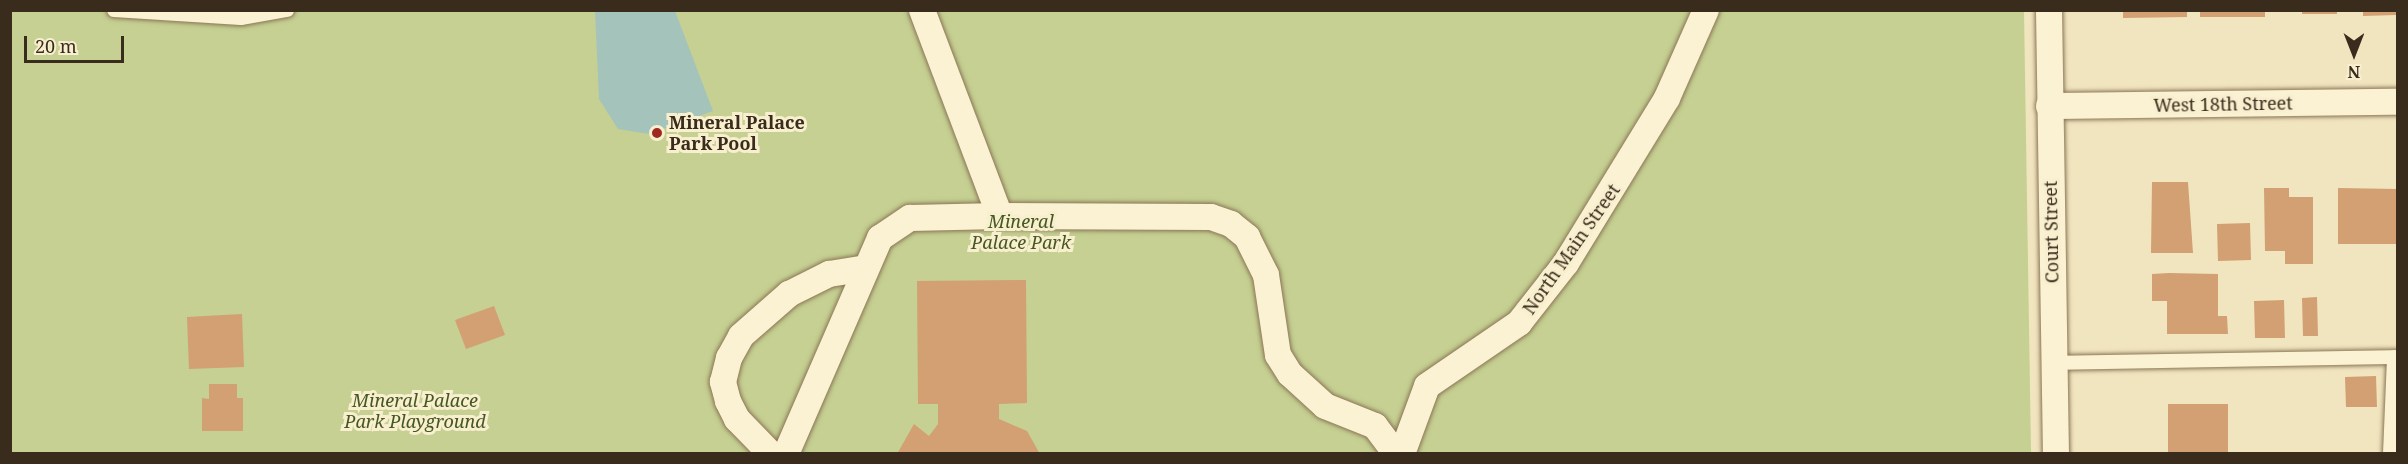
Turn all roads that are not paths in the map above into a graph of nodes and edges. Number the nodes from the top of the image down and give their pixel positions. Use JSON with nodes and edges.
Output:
{"nodes":[{"id":1,"x":114,"y":10,"type":"edge"},
{"id":2,"x":287,"y":10,"type":"edge"},
{"id":3,"x":922,"y":10,"type":"edge"},
{"id":4,"x":1706,"y":10,"type":"edge"},
{"id":5,"x":2049,"y":10,"type":"edge"},
{"id":6,"x":2397,"y":102,"type":"edge"},
{"id":7,"x":2049,"y":106,"type":"junction"},
{"id":8,"x":1000,"y":216,"type":"junction"},
{"id":9,"x":862,"y":269,"type":"junction"},
{"id":10,"x":2396,"y":357,"type":"edge"},
{"id":11,"x":2054,"y":363,"type":"junction"},
{"id":12,"x":771,"y":453,"type":"edge"},
{"id":13,"x":786,"y":453,"type":"edge"},
{"id":14,"x":1396,"y":453,"type":"edge"},
{"id":15,"x":1402,"y":453,"type":"edge"},
{"id":16,"x":2056,"y":453,"type":"edge"},
{"id":17,"x":2390,"y":453,"type":"edge"}],
"edges":[{"from":1,"to":2,"type":"lane"},
{"from":3,"to":8,"type":"street"},
{"from":4,"to":15,"type":"street","name":"North Main Street"},
{"from":5,"to":7,"type":"street","name":"Court Street"},
{"from":6,"to":7,"type":"street","name":"West 18th Street"},
{"from":7,"to":11,"type":"street","name":"Court Street"},
{"from":8,"to":9,"type":"street"},
{"from":8,"to":14,"type":"street"},
{"from":9,"to":12,"type":"street"},
{"from":9,"to":13,"type":"street"},
{"from":10,"to":11,"type":"lane"},
{"from":10,"to":17,"type":"lane"},
{"from":11,"to":16,"type":"street","name":"Court Street"}]}
